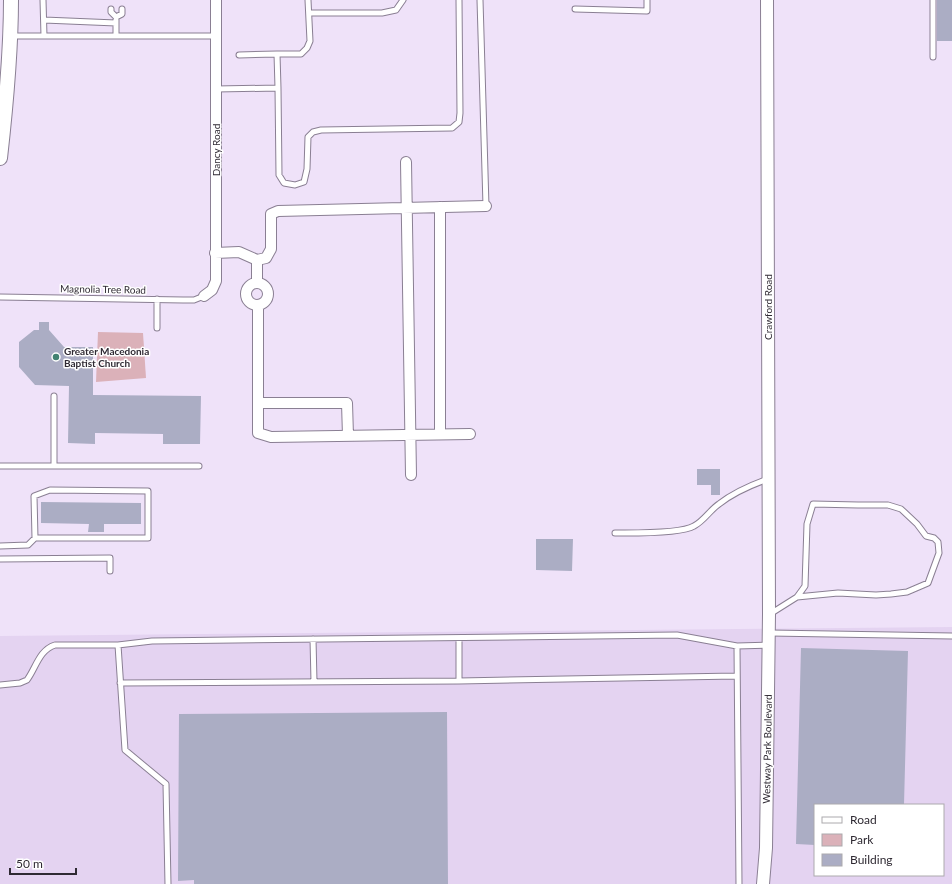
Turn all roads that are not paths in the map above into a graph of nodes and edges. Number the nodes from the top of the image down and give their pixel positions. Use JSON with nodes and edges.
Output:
{"nodes":[{"id":1,"x":11,"y":0,"type":"edge"},
{"id":2,"x":43,"y":0,"type":"edge"},
{"id":3,"x":216,"y":0,"type":"edge"},
{"id":4,"x":308,"y":0,"type":"edge"},
{"id":5,"x":403,"y":0,"type":"edge"},
{"id":6,"x":459,"y":0,"type":"edge"},
{"id":7,"x":480,"y":0,"type":"edge"},
{"id":8,"x":647,"y":0,"type":"edge"},
{"id":9,"x":767,"y":0,"type":"edge"},
{"id":10,"x":933,"y":0,"type":"edge"},
{"id":11,"x":111,"y":9,"type":"dead end"},
{"id":12,"x":122,"y":9,"type":"dead end"},
{"id":13,"x":576,"y":9,"type":"dead end"},
{"id":14,"x":309,"y":13,"type":"junction"},
{"id":15,"x":44,"y":20,"type":"junction"},
{"id":16,"x":116,"y":20,"type":"junction"},
{"id":17,"x":11,"y":36,"type":"junction"},
{"id":18,"x":44,"y":36,"type":"junction"},
{"id":19,"x":116,"y":36,"type":"junction"},
{"id":20,"x":216,"y":36,"type":"junction"},
{"id":21,"x":277,"y":54,"type":"junction"},
{"id":22,"x":238,"y":55,"type":"dead end"},
{"id":23,"x":933,"y":57,"type":"dead end"},
{"id":24,"x":278,"y":88,"type":"junction"},
{"id":25,"x":216,"y":89,"type":"junction"},
{"id":26,"x":0,"y":158,"type":"edge"},
{"id":27,"x":406,"y":162,"type":"dead end"},
{"id":28,"x":486,"y":206,"type":"joint"},
{"id":29,"x":440,"y":207,"type":"junction"},
{"id":30,"x":407,"y":208,"type":"junction"},
{"id":31,"x":216,"y":253,"type":"junction"},
{"id":32,"x":257,"y":260,"type":"junction"},
{"id":33,"x":257,"y":282,"type":"junction"},
{"id":34,"x":204,"y":296,"type":"joint"},
{"id":35,"x":0,"y":297,"type":"edge"},
{"id":36,"x":158,"y":299,"type":"junction"},
{"id":37,"x":258,"y":306,"type":"junction"},
{"id":38,"x":157,"y":328,"type":"dead end"},
{"id":39,"x":54,"y":396,"type":"dead end"},
{"id":40,"x":258,"y":403,"type":"junction"},
{"id":41,"x":410,"y":434,"type":"junction"},
{"id":42,"x":440,"y":434,"type":"junction"},
{"id":43,"x":470,"y":434,"type":"dead end"},
{"id":44,"x":348,"y":436,"type":"junction"},
{"id":45,"x":0,"y":466,"type":"edge"},
{"id":46,"x":54,"y":466,"type":"junction"},
{"id":47,"x":199,"y":466,"type":"dead end"},
{"id":48,"x":411,"y":475,"type":"dead end"},
{"id":49,"x":769,"y":479,"type":"junction"},
{"id":50,"x":615,"y":533,"type":"dead end"},
{"id":51,"x":35,"y":538,"type":"junction"},
{"id":52,"x":0,"y":546,"type":"edge"},
{"id":53,"x":0,"y":559,"type":"edge"},
{"id":54,"x":110,"y":571,"type":"dead end"},
{"id":55,"x":797,"y":597,"type":"junction"},
{"id":56,"x":769,"y":614,"type":"junction"},
{"id":57,"x":952,"y":636,"type":"edge"},
{"id":58,"x":459,"y":638,"type":"junction"},
{"id":59,"x":313,"y":639,"type":"junction"},
{"id":60,"x":769,"y":639,"type":"junction"},
{"id":61,"x":118,"y":645,"type":"junction"},
{"id":62,"x":737,"y":646,"type":"junction"},
{"id":63,"x":736,"y":676,"type":"junction"},
{"id":64,"x":459,"y":681,"type":"junction"},
{"id":65,"x":314,"y":682,"type":"junction"},
{"id":66,"x":120,"y":683,"type":"junction"},
{"id":67,"x":0,"y":685,"type":"edge"},
{"id":68,"x":168,"y":884,"type":"edge"},
{"id":69,"x":739,"y":884,"type":"edge"},
{"id":70,"x":763,"y":884,"type":"edge"}],
"edges":[{"from":1,"to":17,"type":"main road"},
{"from":2,"to":15,"type":"lane"},
{"from":3,"to":20,"type":"street","name":"Dancy Road"},
{"from":4,"to":14,"type":"lane"},
{"from":5,"to":14,"type":"lane"},
{"from":6,"to":24,"type":"lane"},
{"from":7,"to":28,"type":"lane"},
{"from":8,"to":13,"type":"lane"},
{"from":9,"to":49,"type":"street","name":"Crawford Road"},
{"from":10,"to":23,"type":"lane"},
{"from":11,"to":16,"type":"lane"},
{"from":12,"to":16,"type":"lane"},
{"from":14,"to":21,"type":"lane"},
{"from":15,"to":16,"type":"lane"},
{"from":15,"to":18,"type":"lane"},
{"from":16,"to":19,"type":"lane"},
{"from":17,"to":18,"type":"lane"},
{"from":17,"to":26,"type":"main road"},
{"from":18,"to":19,"type":"lane"},
{"from":19,"to":20,"type":"lane"},
{"from":20,"to":25,"type":"street","name":"Dancy Road"},
{"from":21,"to":22,"type":"lane"},
{"from":21,"to":24,"type":"lane"},
{"from":24,"to":25,"type":"lane"},
{"from":25,"to":31,"type":"street","name":"Dancy Road"},
{"from":27,"to":30,"type":"street"},
{"from":28,"to":29,"type":"street"},
{"from":29,"to":30,"type":"street"},
{"from":29,"to":42,"type":"street"},
{"from":30,"to":32,"type":"street"},
{"from":30,"to":41,"type":"street"},
{"from":31,"to":32,"type":"street"},
{"from":31,"to":34,"type":"street","name":"Dancy Road"},
{"from":32,"to":33,"type":"street"},
{"from":33,"to":37,"type":"street"},
{"from":33,"to":37,"type":"street"},
{"from":34,"to":36,"type":"lane","name":"Magnolia Tree Road"},
{"from":35,"to":36,"type":"lane","name":"Magnolia Tree Road"},
{"from":36,"to":38,"type":"lane"},
{"from":37,"to":40,"type":"street"},
{"from":39,"to":46,"type":"lane"},
{"from":40,"to":44,"type":"street"},
{"from":40,"to":44,"type":"street"},
{"from":41,"to":42,"type":"street"},
{"from":41,"to":44,"type":"street"},
{"from":41,"to":48,"type":"street"},
{"from":42,"to":43,"type":"street"},
{"from":45,"to":46,"type":"lane"},
{"from":46,"to":47,"type":"lane"},
{"from":49,"to":50,"type":"lane"},
{"from":49,"to":56,"type":"street","name":"Crawford Road"},
{"from":51,"to":51,"type":"lane"},
{"from":51,"to":52,"type":"lane"},
{"from":53,"to":54,"type":"lane"},
{"from":55,"to":55,"type":"lane"},
{"from":55,"to":56,"type":"lane"},
{"from":56,"to":60,"type":"street","name":"Westway Park Boulevard"},
{"from":57,"to":60,"type":"lane"},
{"from":58,"to":59,"type":"lane"},
{"from":58,"to":62,"type":"lane"},
{"from":58,"to":64,"type":"lane"},
{"from":59,"to":61,"type":"lane"},
{"from":59,"to":65,"type":"lane"},
{"from":60,"to":62,"type":"lane"},
{"from":60,"to":70,"type":"street","name":"Westway Park Boulevard"},
{"from":61,"to":66,"type":"lane"},
{"from":61,"to":67,"type":"lane"},
{"from":62,"to":63,"type":"lane"},
{"from":63,"to":64,"type":"lane"},
{"from":63,"to":69,"type":"lane"},
{"from":64,"to":65,"type":"lane"},
{"from":65,"to":66,"type":"lane"},
{"from":66,"to":68,"type":"lane"}]}
